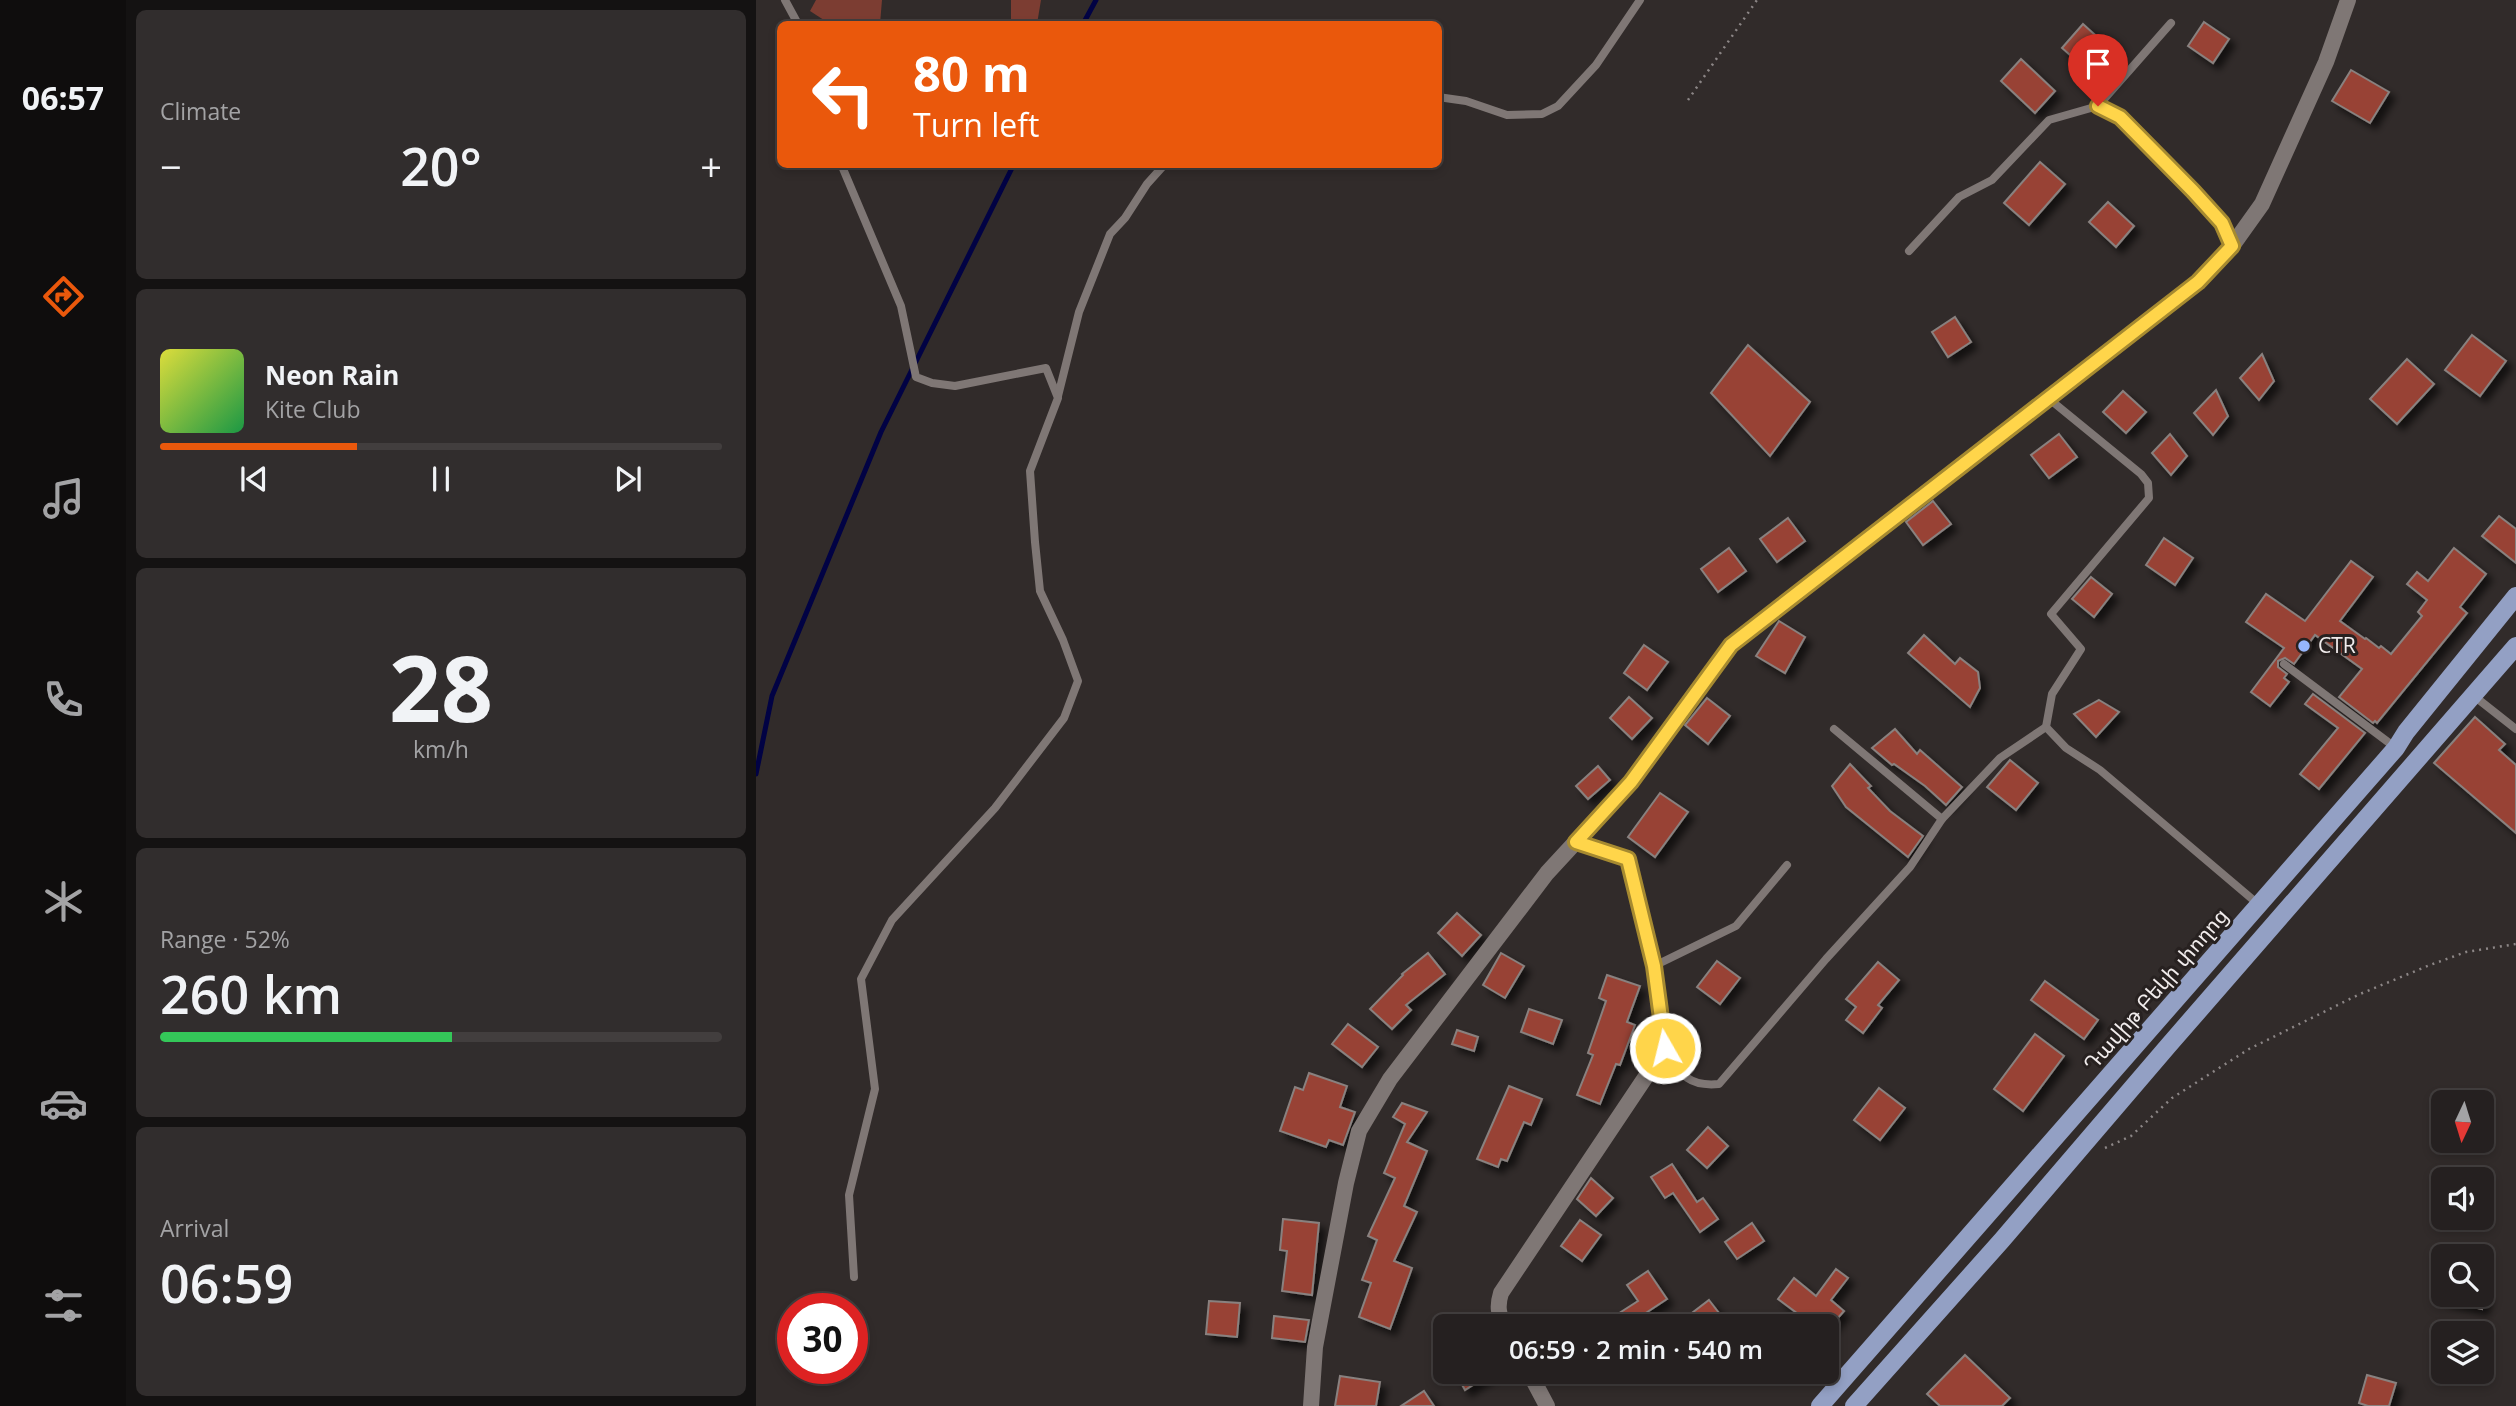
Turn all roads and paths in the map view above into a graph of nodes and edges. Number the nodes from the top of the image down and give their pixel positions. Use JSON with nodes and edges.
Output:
{"nodes":[{"id":1,"x":785,"y":0,"type":"edge"},
{"id":2,"x":1640,"y":0,"type":"edge"},
{"id":3,"x":1757,"y":0,"type":"edge"},
{"id":4,"x":2348,"y":0,"type":"edge"},
{"id":5,"x":796,"y":21,"type":"edge"},
{"id":6,"x":2171,"y":23,"type":"dead end"},
{"id":7,"x":1442,"y":98,"type":"edge"},
{"id":8,"x":1688,"y":100,"type":"dead end"},
{"id":9,"x":2098,"y":106,"type":"junction"},
{"id":10,"x":843,"y":168,"type":"edge"},
{"id":11,"x":1161,"y":168,"type":"edge"},
{"id":12,"x":2232,"y":246,"type":"junction"},
{"id":13,"x":1909,"y":251,"type":"dead end"},
{"id":14,"x":1058,"y":398,"type":"junction"},
{"id":15,"x":2048,"y":398,"type":"junction"},
{"id":16,"x":2514,"y":600,"type":"edge"},
{"id":17,"x":2516,"y":646,"type":"edge"},
{"id":18,"x":2284,"y":664,"type":"dead end"},
{"id":19,"x":2474,"y":696,"type":"junction"},
{"id":20,"x":2046,"y":727,"type":"junction"},
{"id":21,"x":1834,"y":729,"type":"dead end"},
{"id":22,"x":2516,"y":729,"type":"edge"},
{"id":23,"x":2406,"y":733,"type":"junction"},
{"id":24,"x":2396,"y":748,"type":"junction"},
{"id":25,"x":2428,"y":748,"type":"junction"},
{"id":26,"x":1942,"y":819,"type":"junction"},
{"id":27,"x":1576,"y":842,"type":"junction"},
{"id":28,"x":1787,"y":866,"type":"dead end"},
{"id":29,"x":2260,"y":906,"type":"junction"},
{"id":30,"x":2516,"y":944,"type":"edge"},
{"id":31,"x":1654,"y":966,"type":"junction"},
{"id":32,"x":2151,"y":1031,"type":"junction"},
{"id":33,"x":2168,"y":1046,"type":"junction"},
{"id":34,"x":1665,"y":1048,"type":"junction"},
{"id":35,"x":2078,"y":1150,"type":"junction"},
{"id":36,"x":854,"y":1277,"type":"dead end"},
{"id":37,"x":1499,"y":1314,"type":"edge"},
{"id":38,"x":1535,"y":1384,"type":"edge"},
{"id":39,"x":1311,"y":1406,"type":"edge"},
{"id":40,"x":1547,"y":1406,"type":"edge"},
{"id":41,"x":1821,"y":1406,"type":"edge"},
{"id":42,"x":1854,"y":1406,"type":"edge"}],
"edges":[{"from":1,"to":5,"type":"lane"},
{"from":2,"to":7,"type":"lane"},
{"from":3,"to":8,"type":"path"},
{"from":4,"to":12,"type":"street"},
{"from":6,"to":9,"type":"lane"},
{"from":9,"to":12,"type":"lane"},
{"from":9,"to":13,"type":"lane"},
{"from":10,"to":14,"type":"lane"},
{"from":11,"to":14,"type":"lane"},
{"from":12,"to":15,"type":"street"},
{"from":14,"to":36,"type":"lane"},
{"from":15,"to":20,"type":"lane"},
{"from":15,"to":27,"type":"street"},
{"from":16,"to":23,"type":"main road","name":"Դավիթ Բեկի փողոց"},
{"from":17,"to":19,"type":"main road"},
{"from":18,"to":24,"type":"lane"},
{"from":19,"to":22,"type":"lane"},
{"from":19,"to":25,"type":"main road"},
{"from":20,"to":26,"type":"lane"},
{"from":20,"to":29,"type":"lane"},
{"from":21,"to":26,"type":"lane"},
{"from":23,"to":24,"type":"main road","name":"Դավիթ Բեկի փողոց"},
{"from":23,"to":25,"type":"main road"},
{"from":24,"to":29,"type":"main road","name":"Դավիթ Բեկի փողոց"},
{"from":25,"to":33,"type":"main road"},
{"from":26,"to":34,"type":"lane"},
{"from":27,"to":31,"type":"street"},
{"from":27,"to":39,"type":"street"},
{"from":28,"to":31,"type":"lane"},
{"from":29,"to":32,"type":"main road","name":"Դավիթ Բեկի փողոց"},
{"from":30,"to":35,"type":"path"},
{"from":31,"to":34,"type":"street"},
{"from":32,"to":33,"type":"main road"},
{"from":32,"to":41,"type":"main road","name":"Դավիթ Բեկի փողոց"},
{"from":33,"to":35,"type":"main road"},
{"from":34,"to":37,"type":"street"},
{"from":35,"to":42,"type":"main road"},
{"from":38,"to":40,"type":"street"}]}
